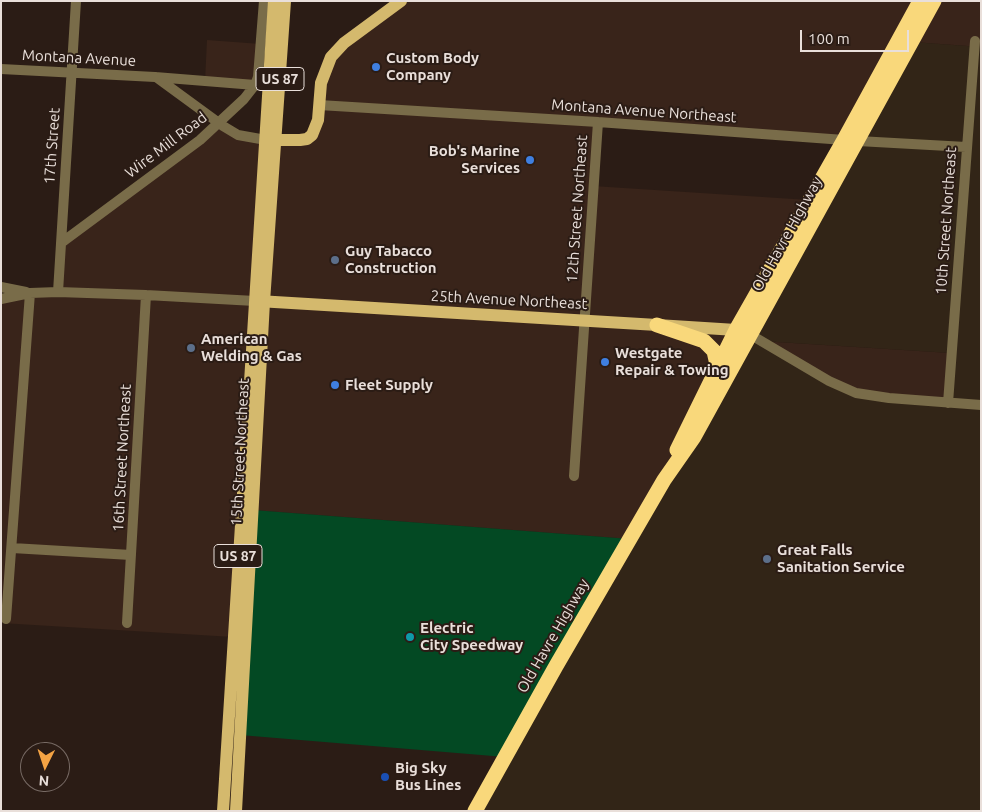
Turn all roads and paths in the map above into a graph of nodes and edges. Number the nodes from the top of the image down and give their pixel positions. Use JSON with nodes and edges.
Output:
{"nodes":[{"id":1,"x":76,"y":1,"type":"edge"},
{"id":2,"x":264,"y":1,"type":"edge"},
{"id":3,"x":274,"y":1,"type":"edge"},
{"id":4,"x":285,"y":1,"type":"edge"},
{"id":5,"x":401,"y":1,"type":"edge"},
{"id":6,"x":920,"y":1,"type":"edge"},
{"id":7,"x":934,"y":1,"type":"edge"},
{"id":8,"x":975,"y":41,"type":"dead end"},
{"id":9,"x":1,"y":69,"type":"edge"},
{"id":10,"x":72,"y":74,"type":"junction"},
{"id":11,"x":155,"y":77,"type":"junction"},
{"id":12,"x":255,"y":85,"type":"junction"},
{"id":13,"x":319,"y":105,"type":"junction"},
{"id":14,"x":598,"y":122,"type":"junction"},
{"id":15,"x":218,"y":123,"type":"junction"},
{"id":16,"x":271,"y":140,"type":"junction"},
{"id":17,"x":851,"y":141,"type":"junction"},
{"id":18,"x":966,"y":146,"type":"junction"},
{"id":19,"x":61,"y":243,"type":"junction"},
{"id":20,"x":1,"y":287,"type":"edge"},
{"id":21,"x":58,"y":292,"type":"junction"},
{"id":22,"x":30,"y":294,"type":"junction"},
{"id":23,"x":146,"y":294,"type":"junction"},
{"id":24,"x":1,"y":299,"type":"edge"},
{"id":25,"x":260,"y":301,"type":"junction"},
{"id":26,"x":585,"y":320,"type":"junction"},
{"id":27,"x":657,"y":325,"type":"junction"},
{"id":28,"x":736,"y":330,"type":"junction"},
{"id":29,"x":751,"y":335,"type":"junction"},
{"id":30,"x":716,"y":368,"type":"junction"},
{"id":31,"x":948,"y":403,"type":"junction"},
{"id":32,"x":981,"y":405,"type":"edge"},
{"id":33,"x":574,"y":476,"type":"dead end"},
{"id":34,"x":664,"y":480,"type":"junction"},
{"id":35,"x":12,"y":548,"type":"junction"},
{"id":36,"x":131,"y":555,"type":"junction"},
{"id":37,"x":6,"y":619,"type":"dead end"},
{"id":38,"x":127,"y":624,"type":"dead end"},
{"id":39,"x":223,"y":811,"type":"edge"},
{"id":40,"x":236,"y":811,"type":"edge"},
{"id":41,"x":474,"y":811,"type":"edge"}],
"edges":[{"from":1,"to":10,"type":"street","name":"17th Street"},
{"from":2,"to":12,"type":"street"},
{"from":3,"to":16,"type":"main road","number":"US 87"},
{"from":4,"to":16,"type":"main road","number":"US 87"},
{"from":5,"to":13,"type":"main road","name":"Wire Mill Road"},
{"from":6,"to":17,"type":"highway","name":"Old Havre Highway"},
{"from":7,"to":17,"type":"highway","name":"Old Havre Highway"},
{"from":8,"to":18,"type":"street","name":"10th Street Northeast"},
{"from":9,"to":10,"type":"street","name":"Montana Avenue"},
{"from":10,"to":11,"type":"street","name":"Montana Avenue"},
{"from":10,"to":19,"type":"street","name":"17th Street"},
{"from":11,"to":12,"type":"street","name":"Montana Avenue"},
{"from":11,"to":15,"type":"street","name":"Montana Avenue"},
{"from":12,"to":15,"type":"street"},
{"from":13,"to":14,"type":"street","name":"Montana Avenue Northeast"},
{"from":13,"to":16,"type":"main road","name":"Wire Mill Road"},
{"from":14,"to":17,"type":"street","name":"Montana Avenue Northeast"},
{"from":14,"to":26,"type":"street","name":"12th Street Northeast"},
{"from":15,"to":16,"type":"street","name":"Wire Mill Road"},
{"from":15,"to":19,"type":"street","name":"Wire Mill Road"},
{"from":16,"to":25,"type":"main road","name":"15th Street Northeast","number":"US 87"},
{"from":17,"to":18,"type":"street","name":"Montana Avenue Northeast"},
{"from":17,"to":28,"type":"highway","name":"Old Havre Highway"},
{"from":17,"to":29,"type":"highway","name":"Old Havre Highway"},
{"from":18,"to":31,"type":"street","name":"10th Street Northeast"},
{"from":19,"to":21,"type":"street","name":"17th Street"},
{"from":20,"to":22,"type":"street"},
{"from":21,"to":22,"type":"street","name":"25th Avenue Northeast"},
{"from":21,"to":23,"type":"street","name":"25th Avenue Northeast"},
{"from":22,"to":24,"type":"street","name":"25th Avenue Northeast"},
{"from":22,"to":35,"type":"street"},
{"from":23,"to":25,"type":"street","name":"25th Avenue Northeast"},
{"from":23,"to":36,"type":"street","name":"16th Street Northeast"},
{"from":25,"to":26,"type":"main road","name":"25th Avenue Northeast"},
{"from":25,"to":39,"type":"main road","name":"15th Street Northeast","number":"US 87"},
{"from":25,"to":40,"type":"main road","name":"15th Street Northeast","number":"US 87"},
{"from":26,"to":27,"type":"main road","name":"25th Avenue Northeast"},
{"from":26,"to":33,"type":"street","name":"12th Street Northeast"},
{"from":27,"to":28,"type":"main road","name":"25th Avenue Northeast"},
{"from":27,"to":30,"type":"highway"},
{"from":28,"to":29,"type":"main road","name":"25th Avenue Northeast"},
{"from":28,"to":30,"type":"highway","name":"Old Havre Highway"},
{"from":29,"to":31,"type":"street","name":"25th Avenue Northeast"},
{"from":29,"to":34,"type":"highway","name":"Old Havre Highway"},
{"from":30,"to":34,"type":"highway","name":"Old Havre Highway"},
{"from":31,"to":32,"type":"street","name":"25th Avenue Northeast"},
{"from":34,"to":41,"type":"highway","name":"Old Havre Highway"},
{"from":35,"to":36,"type":"street"},
{"from":35,"to":37,"type":"street"},
{"from":36,"to":38,"type":"street","name":"16th Street Northeast"}]}
